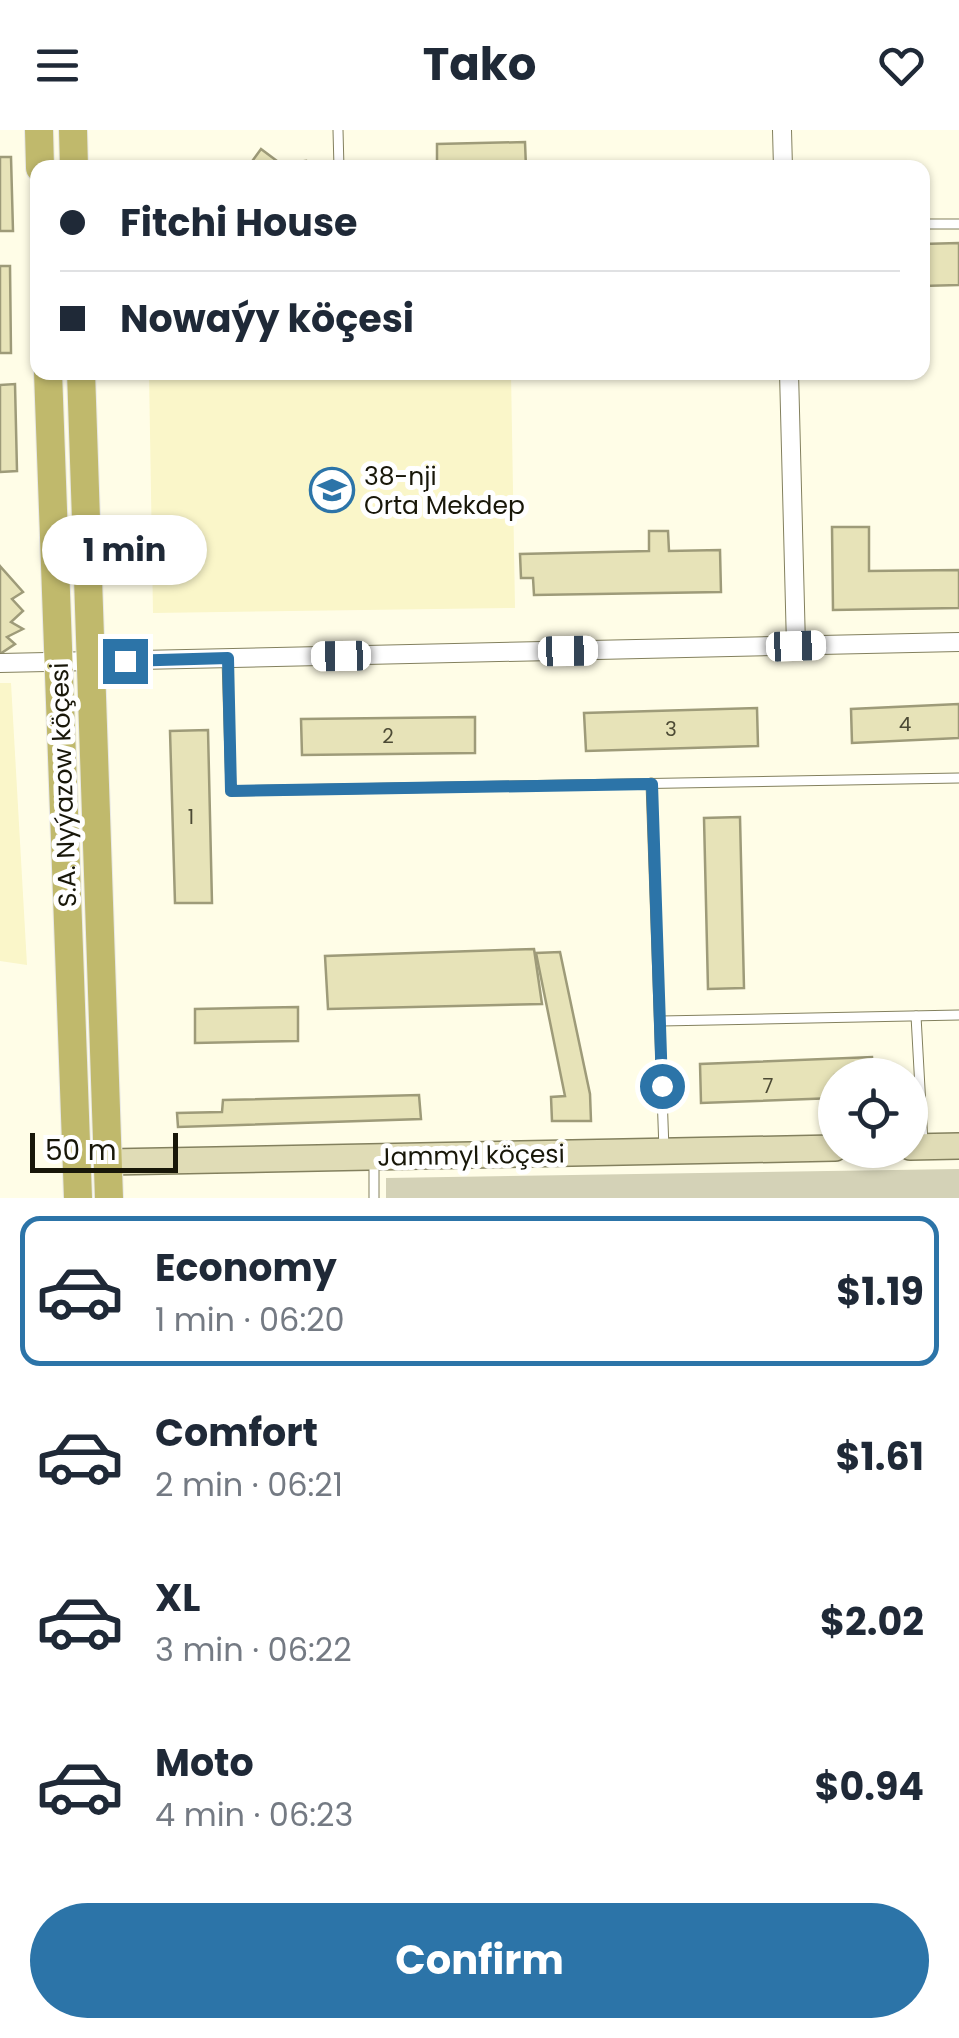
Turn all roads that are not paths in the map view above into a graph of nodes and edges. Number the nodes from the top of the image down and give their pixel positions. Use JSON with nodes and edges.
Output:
{"nodes":[{"id":1,"x":39,"y":130,"type":"edge"},
{"id":2,"x":73,"y":130,"type":"edge"},
{"id":3,"x":338,"y":130,"type":"edge"},
{"id":4,"x":782,"y":130,"type":"edge"},
{"id":5,"x":40,"y":160,"type":"edge"},
{"id":6,"x":74,"y":160,"type":"edge"},
{"id":7,"x":339,"y":160,"type":"edge"},
{"id":8,"x":783,"y":160,"type":"edge"},
{"id":9,"x":930,"y":224,"type":"edge"},
{"id":10,"x":959,"y":224,"type":"edge"},
{"id":11,"x":48,"y":380,"type":"edge"},
{"id":12,"x":81,"y":380,"type":"edge"},
{"id":13,"x":788,"y":380,"type":"edge"},
{"id":14,"x":959,"y":642,"type":"edge"},
{"id":15,"x":796,"y":646,"type":"junction"},
{"id":16,"x":228,"y":658,"type":"junction"},
{"id":17,"x":58,"y":662,"type":"junction"},
{"id":18,"x":91,"y":662,"type":"junction"},
{"id":19,"x":0,"y":663,"type":"edge"},
{"id":20,"x":959,"y":778,"type":"edge"},
{"id":21,"x":652,"y":784,"type":"junction"},
{"id":22,"x":959,"y":1014,"type":"edge"},
{"id":23,"x":916,"y":1016,"type":"junction"},
{"id":24,"x":661,"y":1020,"type":"junction"},
{"id":25,"x":916,"y":1058,"type":"edge"},
{"id":26,"x":959,"y":1146,"type":"edge"},
{"id":27,"x":928,"y":1147,"type":"edge"},
{"id":28,"x":818,"y":1148,"type":"edge"},
{"id":29,"x":664,"y":1151,"type":"junction"},
{"id":30,"x":374,"y":1157,"type":"junction"},
{"id":31,"x":108,"y":1162,"type":"junction"},
{"id":32,"x":109,"y":1197,"type":"edge"},
{"id":33,"x":78,"y":1198,"type":"edge"},
{"id":34,"x":374,"y":1198,"type":"edge"}],
"edges":[{"from":1,"to":5,"type":"main road"},
{"from":2,"to":6,"type":"main road"},
{"from":3,"to":7,"type":"lane"},
{"from":4,"to":8,"type":"street"},
{"from":9,"to":10,"type":"lane"},
{"from":11,"to":17,"type":"main road","name":"S.A. Nyýazow köçesi"},
{"from":12,"to":18,"type":"main road","name":"S.A. Nyýazow köçesi"},
{"from":13,"to":15,"type":"street"},
{"from":14,"to":15,"type":"street"},
{"from":15,"to":16,"type":"street"},
{"from":16,"to":18,"type":"street"},
{"from":16,"to":21,"type":"lane"},
{"from":17,"to":18,"type":"street"},
{"from":17,"to":19,"type":"street"},
{"from":17,"to":33,"type":"main road","name":"S.A. Nyýazow köçesi"},
{"from":18,"to":31,"type":"main road","name":"S.A. Nyýazow köçesi"},
{"from":20,"to":21,"type":"lane"},
{"from":21,"to":24,"type":"lane"},
{"from":22,"to":23,"type":"lane"},
{"from":23,"to":24,"type":"lane"},
{"from":23,"to":25,"type":"lane"},
{"from":24,"to":29,"type":"lane"},
{"from":26,"to":27,"type":"street"},
{"from":28,"to":29,"type":"street","name":"Jammyl köçesi"},
{"from":29,"to":30,"type":"street","name":"Jammyl köçesi"},
{"from":30,"to":31,"type":"street","name":"Jammyl köçesi"},
{"from":30,"to":34,"type":"lane"},
{"from":31,"to":32,"type":"main road","name":"S.A. Nyýazow köçesi"}]}
